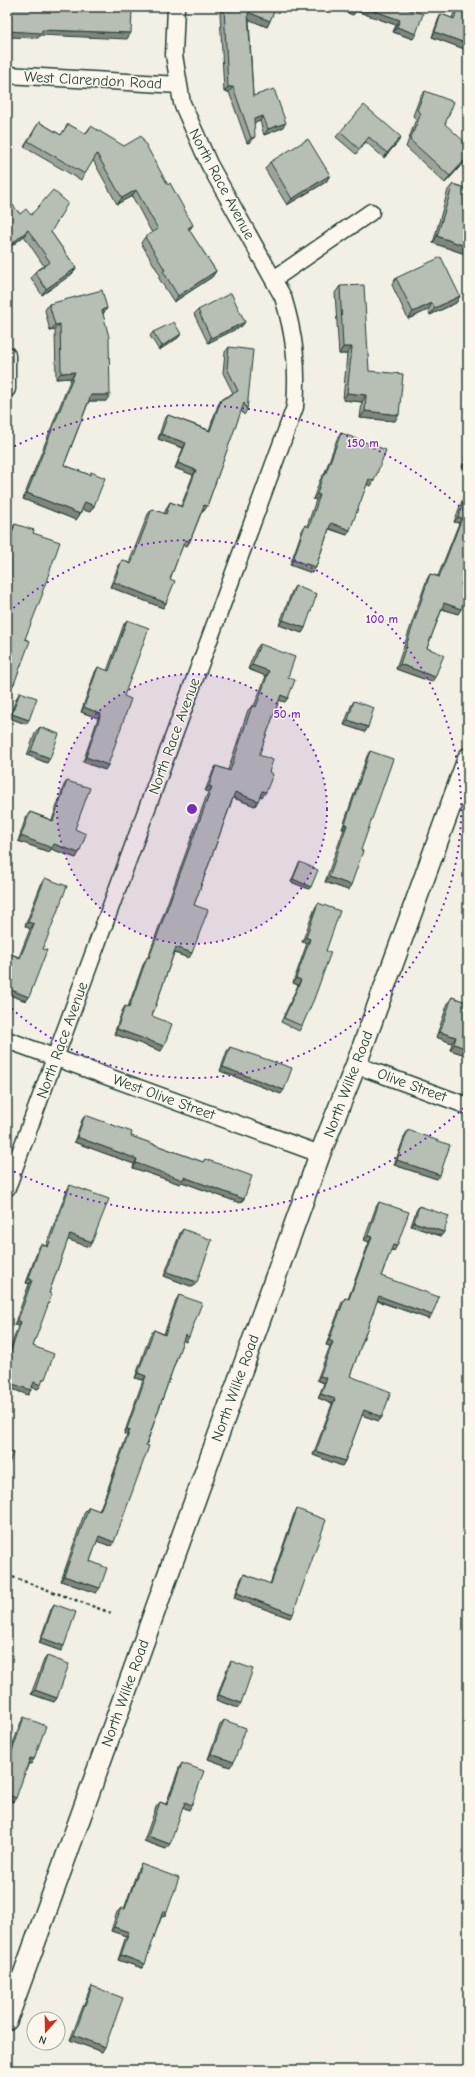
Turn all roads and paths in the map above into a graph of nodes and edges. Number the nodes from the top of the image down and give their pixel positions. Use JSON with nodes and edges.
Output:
{"nodes":[{"id":1,"x":176,"y":7,"type":"edge"},
{"id":2,"x":7,"y":75,"type":"edge"},
{"id":3,"x":178,"y":85,"type":"junction"},
{"id":4,"x":371,"y":212,"type":"dead end"},
{"id":5,"x":274,"y":279,"type":"junction"},
{"id":6,"x":7,"y":355,"type":"edge"},
{"id":7,"x":7,"y":389,"type":"edge"},
{"id":8,"x":468,"y":758,"type":"edge"},
{"id":9,"x":7,"y":1040,"type":"edge"},
{"id":10,"x":55,"y":1057,"type":"junction"},
{"id":11,"x":356,"y":1065,"type":"junction"},
{"id":12,"x":468,"y":1106,"type":"edge"},
{"id":13,"x":320,"y":1154,"type":"junction"},
{"id":14,"x":7,"y":1188,"type":"edge"},
{"id":15,"x":7,"y":1575,"type":"edge"},
{"id":16,"x":110,"y":1613,"type":"dead end"},
{"id":17,"x":7,"y":2020,"type":"edge"}],
"edges":[{"from":1,"to":3,"type":"street","name":"North Race Avenue"},
{"from":2,"to":3,"type":"street","name":"West Clarendon Road"},
{"from":3,"to":5,"type":"street","name":"North Race Avenue"},
{"from":4,"to":5,"type":"street"},
{"from":5,"to":10,"type":"street","name":"North Race Avenue"},
{"from":6,"to":7,"type":"street"},
{"from":8,"to":11,"type":"street","name":"North Wilke Road"},
{"from":9,"to":10,"type":"street","name":"West Olive Street"},
{"from":10,"to":13,"type":"street","name":"West Olive Street"},
{"from":10,"to":14,"type":"street","name":"North Race Avenue"},
{"from":11,"to":12,"type":"street","name":"Olive Street"},
{"from":11,"to":13,"type":"street","name":"North Wilke Road"},
{"from":13,"to":17,"type":"street","name":"North Wilke Road"},
{"from":15,"to":16,"type":"path"}]}
